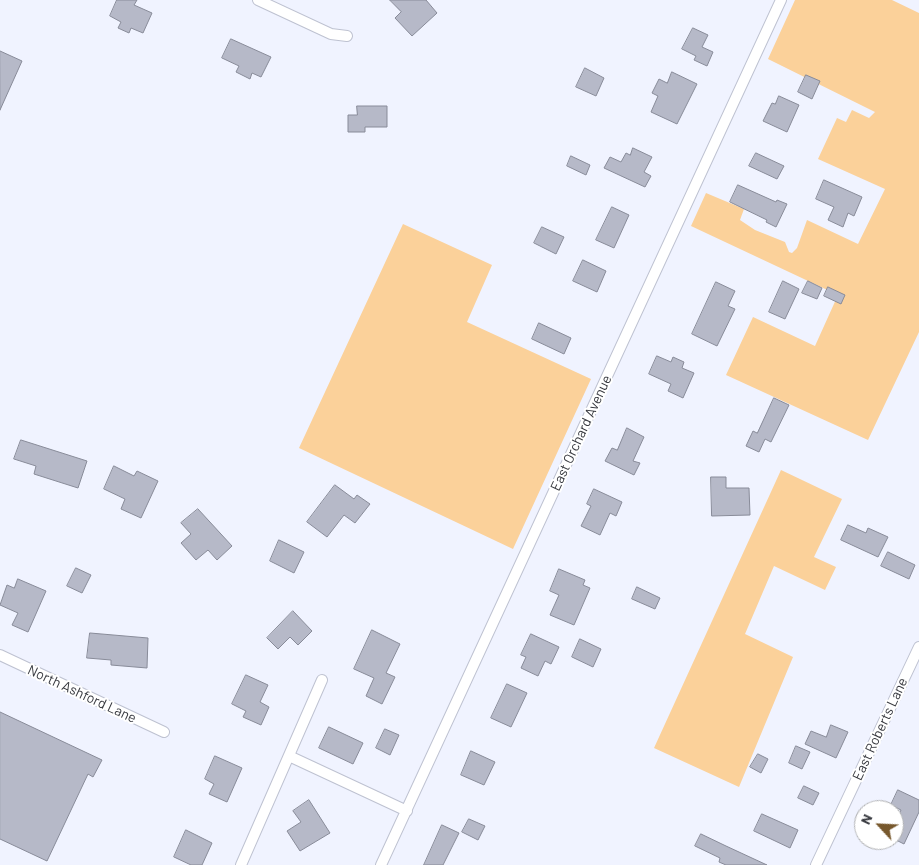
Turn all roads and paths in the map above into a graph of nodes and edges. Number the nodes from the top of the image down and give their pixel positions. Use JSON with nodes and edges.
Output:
{"nodes":[{"id":1,"x":258,"y":0,"type":"edge"},
{"id":2,"x":780,"y":0,"type":"edge"},
{"id":3,"x":346,"y":36,"type":"dead end"},
{"id":4,"x":919,"y":647,"type":"edge"},
{"id":5,"x":0,"y":656,"type":"edge"},
{"id":6,"x":322,"y":680,"type":"dead end"},
{"id":7,"x":164,"y":732,"type":"dead end"},
{"id":8,"x":289,"y":756,"type":"junction"},
{"id":9,"x":407,"y":812,"type":"junction"},
{"id":10,"x":241,"y":865,"type":"edge"},
{"id":11,"x":382,"y":865,"type":"edge"},
{"id":12,"x":816,"y":865,"type":"edge"}],
"edges":[{"from":1,"to":3,"type":"street"},
{"from":2,"to":9,"type":"street","name":"East Orchard Avenue"},
{"from":4,"to":12,"type":"street","name":"East Roberts Lane"},
{"from":5,"to":7,"type":"street","name":"North Ashford Lane"},
{"from":6,"to":8,"type":"street"},
{"from":8,"to":9,"type":"street"},
{"from":8,"to":10,"type":"street"},
{"from":9,"to":11,"type":"street","name":"East Orchard Avenue"}]}
